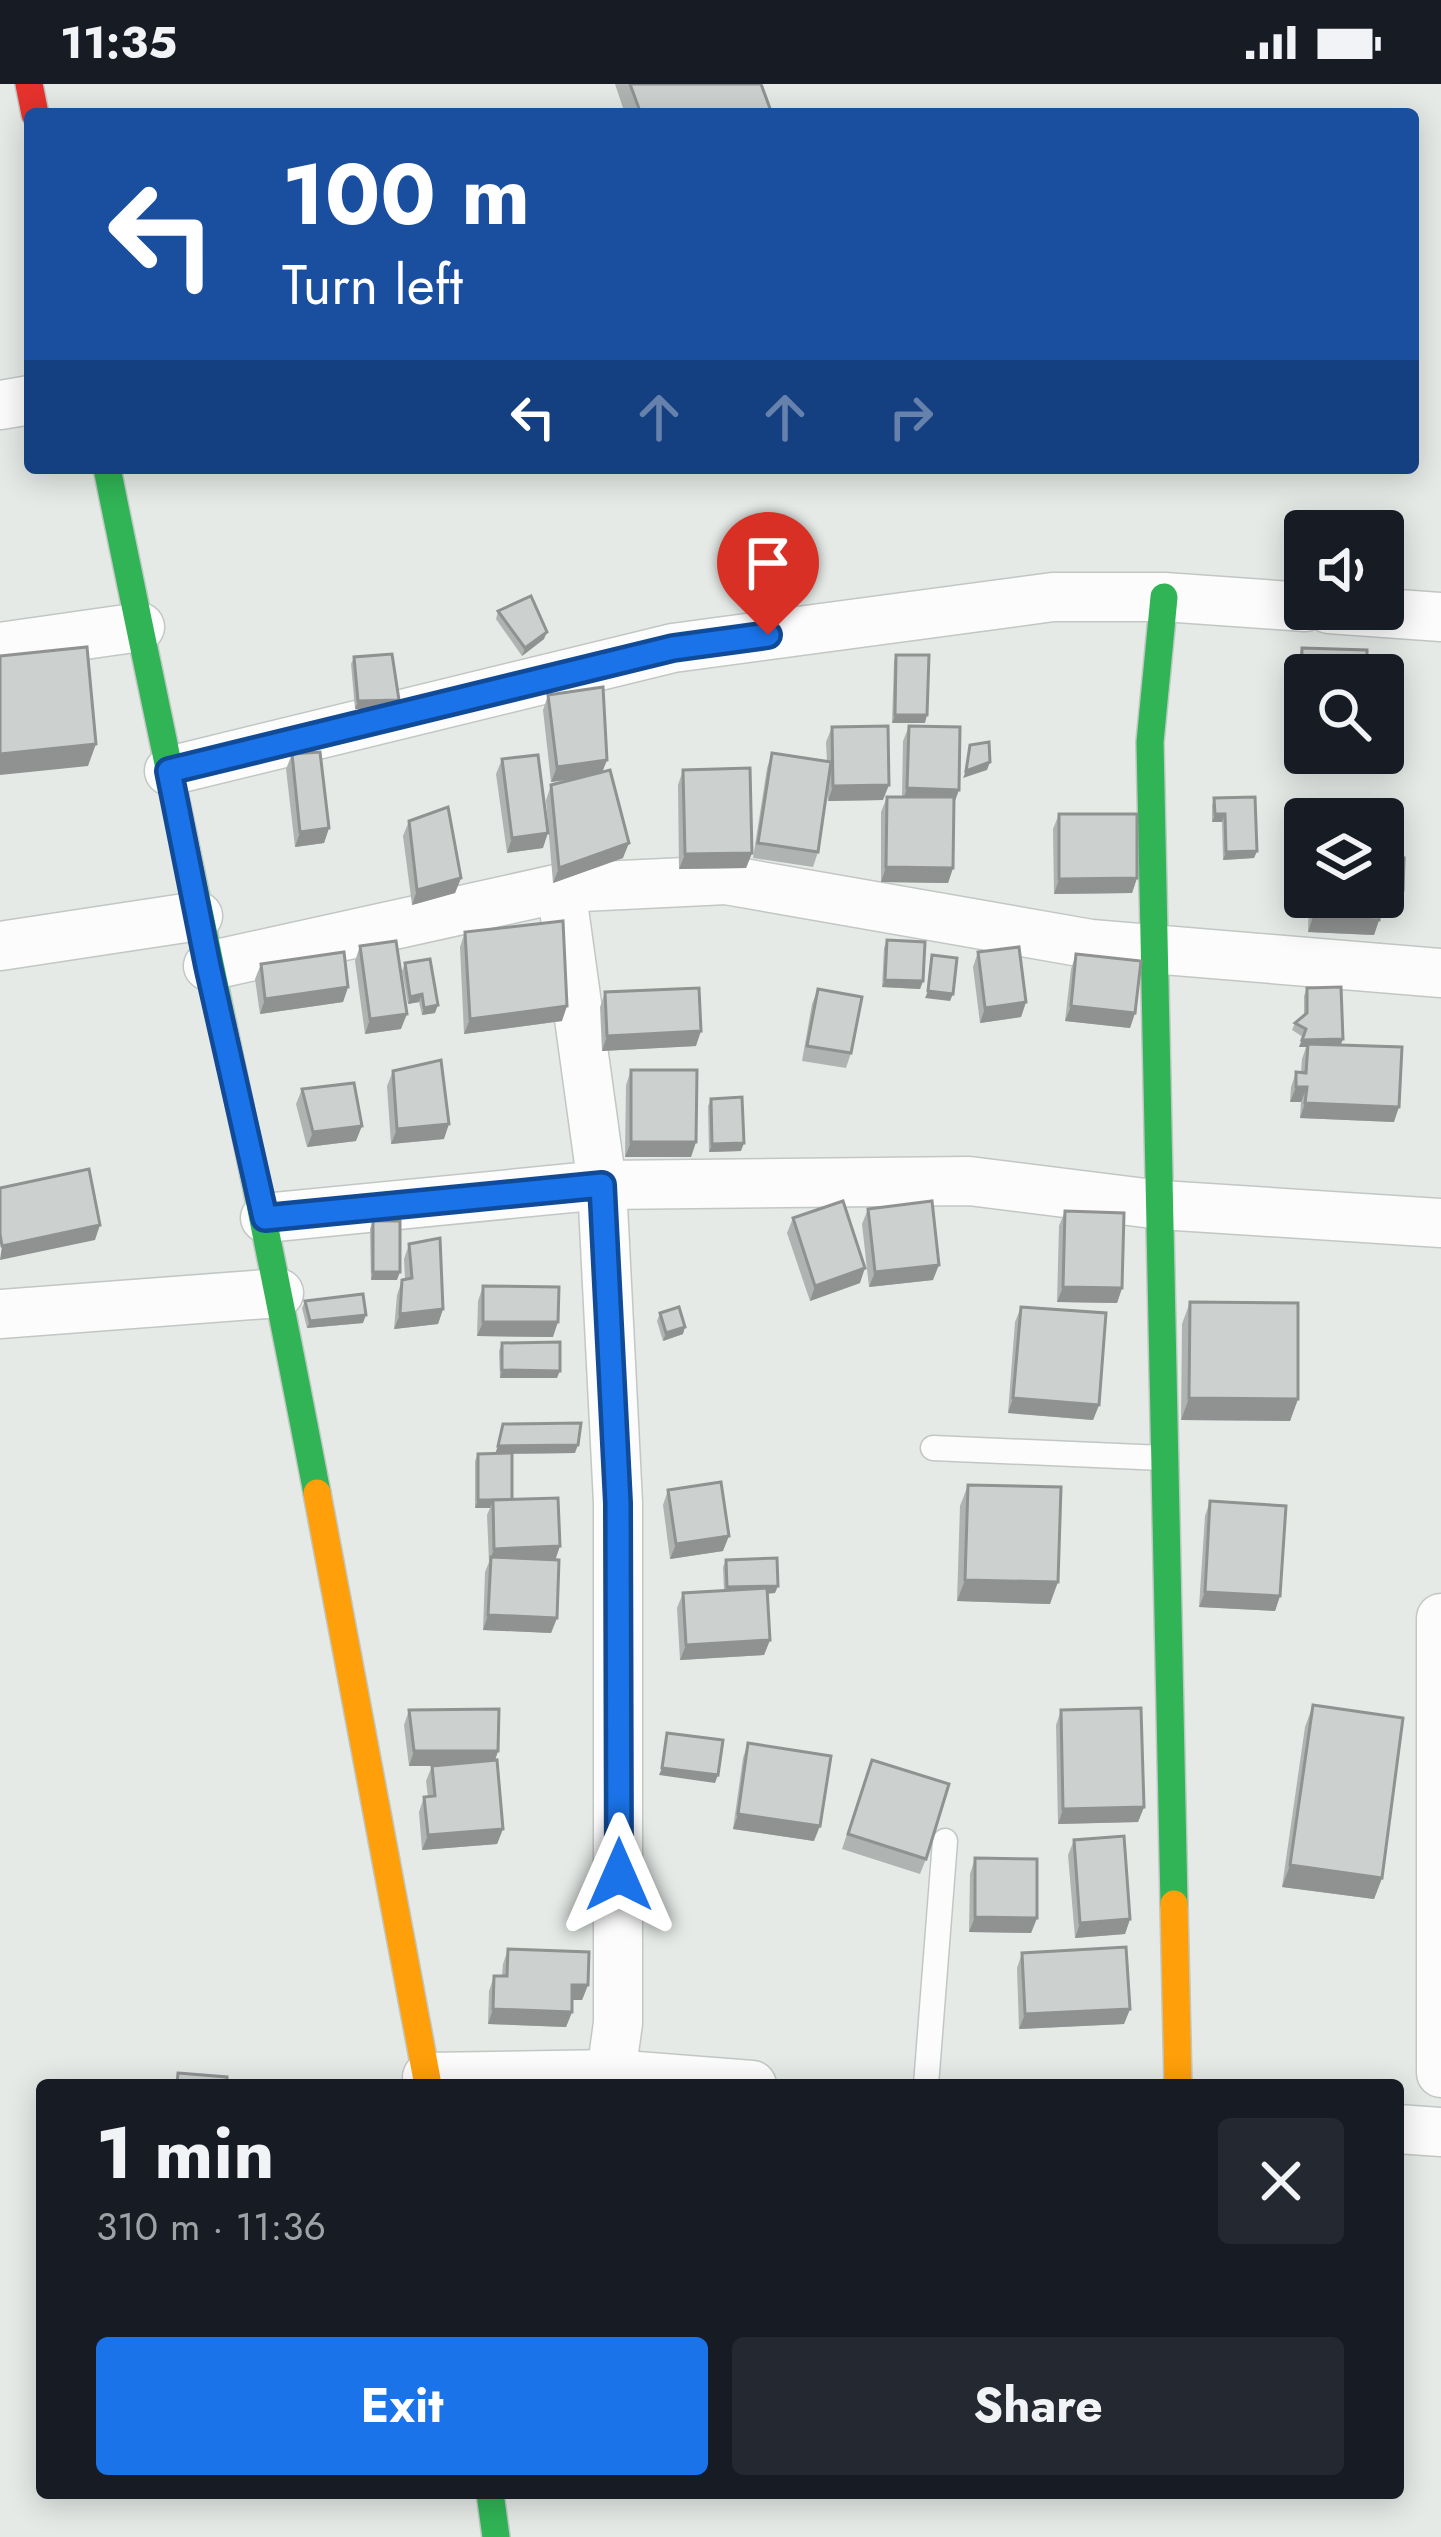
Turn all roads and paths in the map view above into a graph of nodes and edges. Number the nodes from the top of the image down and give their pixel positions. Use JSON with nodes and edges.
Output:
{"nodes":[{"id":1,"x":108,"y":474,"type":"edge"},
{"id":2,"x":1164,"y":597,"type":"junction"},
{"id":3,"x":1284,"y":606,"type":"edge"},
{"id":4,"x":1404,"y":614,"type":"edge"},
{"id":5,"x":1441,"y":617,"type":"edge"},
{"id":6,"x":140,"y":627,"type":"junction"},
{"id":7,"x":0,"y":647,"type":"edge"},
{"id":8,"x":169,"y":771,"type":"junction"},
{"id":9,"x":561,"y":888,"type":"junction"},
{"id":10,"x":198,"y":916,"type":"junction"},
{"id":11,"x":0,"y":946,"type":"edge"},
{"id":12,"x":1155,"y":949,"type":"junction"},
{"id":13,"x":208,"y":966,"type":"junction"},
{"id":14,"x":1441,"y":973,"type":"edge"},
{"id":15,"x":602,"y":1185,"type":"junction"},
{"id":16,"x":1160,"y":1205,"type":"junction"},
{"id":17,"x":265,"y":1218,"type":"junction"},
{"id":18,"x":1441,"y":1223,"type":"edge"},
{"id":19,"x":279,"y":1293,"type":"junction"},
{"id":20,"x":0,"y":1314,"type":"edge"},
{"id":21,"x":933,"y":1448,"type":"dead end"},
{"id":22,"x":1165,"y":1458,"type":"junction"},
{"id":23,"x":1441,"y":1618,"type":"edge"},
{"id":24,"x":1440,"y":1767,"type":"edge"},
{"id":25,"x":944,"y":1841,"type":"edge"},
{"id":26,"x":1441,"y":2073,"type":"edge"},
{"id":27,"x":611,"y":2074,"type":"junction"},
{"id":28,"x":428,"y":2079,"type":"edge"},
{"id":29,"x":480,"y":2079,"type":"edge"},
{"id":30,"x":675,"y":2079,"type":"edge"},
{"id":31,"x":926,"y":2079,"type":"edge"},
{"id":32,"x":1178,"y":2079,"type":"edge"},
{"id":33,"x":1404,"y":2129,"type":"edge"},
{"id":34,"x":1441,"y":2132,"type":"edge"},
{"id":35,"x":491,"y":2499,"type":"edge"},
{"id":36,"x":496,"y":2537,"type":"edge"}],
"edges":[{"from":1,"to":6,"type":"main road"},
{"from":2,"to":3,"type":"street"},
{"from":2,"to":8,"type":"street"},
{"from":2,"to":12,"type":"main road"},
{"from":4,"to":5,"type":"street"},
{"from":6,"to":7,"type":"street"},
{"from":6,"to":8,"type":"main road"},
{"from":8,"to":10,"type":"main road"},
{"from":9,"to":12,"type":"street"},
{"from":9,"to":13,"type":"street"},
{"from":9,"to":15,"type":"street"},
{"from":10,"to":11,"type":"street"},
{"from":10,"to":13,"type":"main road"},
{"from":12,"to":14,"type":"street"},
{"from":12,"to":16,"type":"main road"},
{"from":13,"to":17,"type":"main road"},
{"from":15,"to":16,"type":"street"},
{"from":15,"to":17,"type":"street"},
{"from":15,"to":27,"type":"street"},
{"from":16,"to":18,"type":"street"},
{"from":16,"to":22,"type":"main road"},
{"from":17,"to":19,"type":"main road"},
{"from":19,"to":20,"type":"street"},
{"from":19,"to":28,"type":"main road"},
{"from":21,"to":22,"type":"lane"},
{"from":22,"to":32,"type":"main road"},
{"from":23,"to":24,"type":"street"},
{"from":24,"to":26,"type":"street"},
{"from":25,"to":31,"type":"lane"},
{"from":27,"to":29,"type":"street"},
{"from":27,"to":30,"type":"street"},
{"from":33,"to":34,"type":"street"},
{"from":35,"to":36,"type":"main road"}]}
